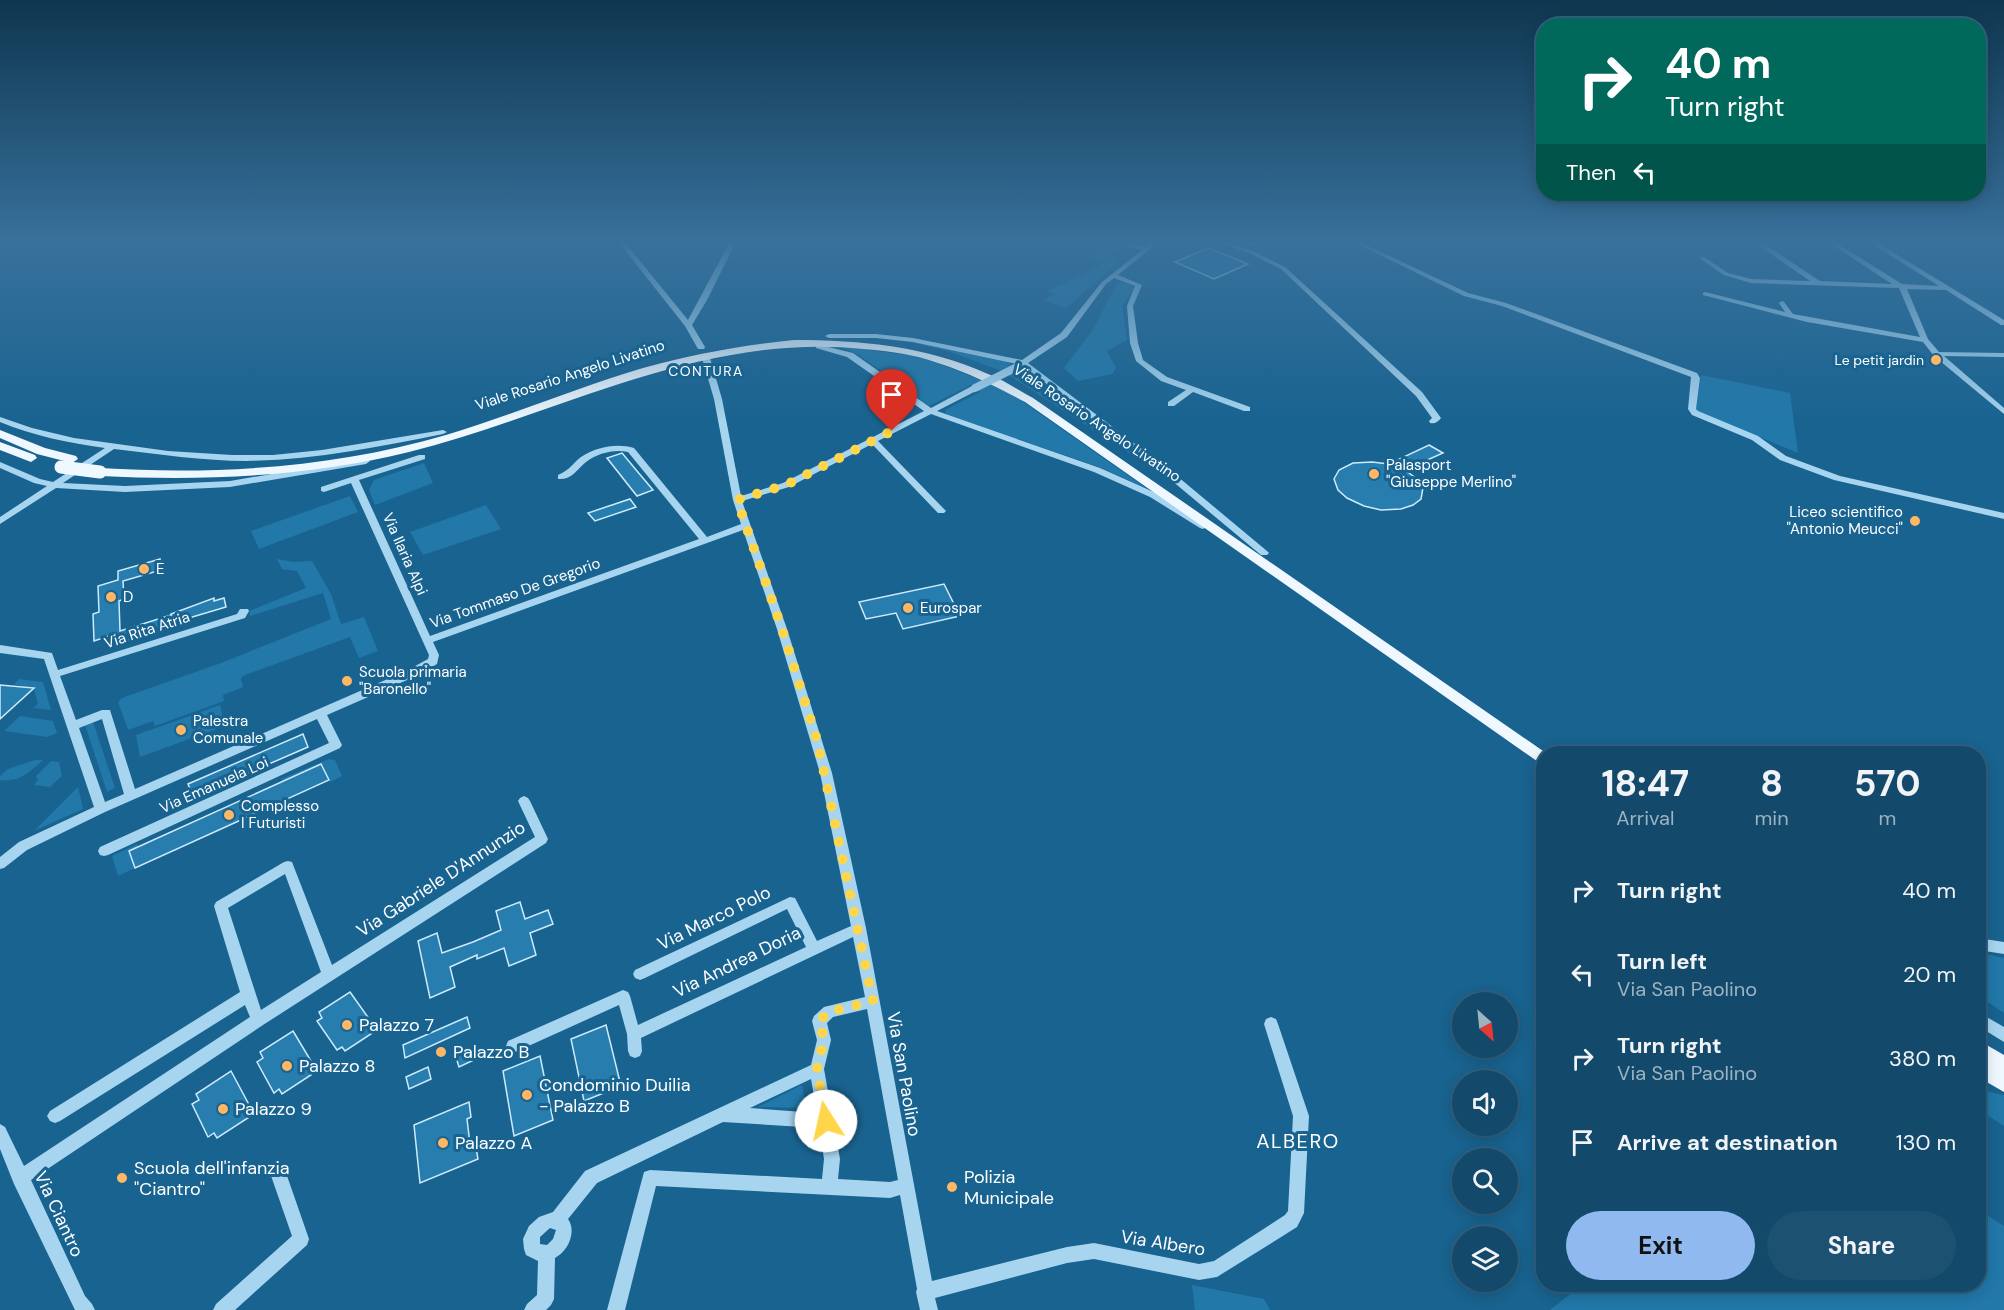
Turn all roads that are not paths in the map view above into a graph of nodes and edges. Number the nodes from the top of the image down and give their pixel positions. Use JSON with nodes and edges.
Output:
{"nodes":[{"id":1,"x":668,"y":301,"type":"edge"},
{"id":2,"x":701,"y":301,"type":"edge"},
{"id":3,"x":1090,"y":301,"type":"edge"},
{"id":4,"x":1132,"y":301,"type":"edge"},
{"id":5,"x":1320,"y":301,"type":"edge"},
{"id":6,"x":1489,"y":301,"type":"edge"},
{"id":7,"x":1733,"y":301,"type":"edge"},
{"id":8,"x":1909,"y":301,"type":"edge"},
{"id":9,"x":1968,"y":301,"type":"edge"},
{"id":10,"x":1782,"y":303,"type":"dead end"},
{"id":11,"x":1791,"y":316,"type":"junction"},
{"id":12,"x":2004,"y":323,"type":"edge"},
{"id":13,"x":688,"y":326,"type":"junction"},
{"id":14,"x":829,"y":336,"type":"junction"},
{"id":15,"x":1925,"y":340,"type":"junction"},
{"id":16,"x":771,"y":344,"type":"junction"},
{"id":17,"x":701,"y":347,"type":"dead end"},
{"id":18,"x":1937,"y":354,"type":"junction"},
{"id":19,"x":2004,"y":355,"type":"edge"},
{"id":20,"x":706,"y":358,"type":"dead end"},
{"id":21,"x":1024,"y":363,"type":"junction"},
{"id":22,"x":1191,"y":390,"type":"junction"},
{"id":23,"x":1171,"y":404,"type":"dead end"},
{"id":24,"x":1247,"y":409,"type":"dead end"},
{"id":25,"x":930,"y":411,"type":"junction"},
{"id":26,"x":2004,"y":412,"type":"edge"},
{"id":27,"x":0,"y":418,"type":"edge"},
{"id":28,"x":1433,"y":421,"type":"dead end"},
{"id":29,"x":0,"y":434,"type":"edge"},
{"id":30,"x":445,"y":435,"type":"junction"},
{"id":31,"x":873,"y":441,"type":"junction"},
{"id":32,"x":0,"y":446,"type":"edge"},
{"id":33,"x":113,"y":446,"type":"junction"},
{"id":34,"x":422,"y":458,"type":"dead end"},
{"id":35,"x":66,"y":463,"type":"junction"},
{"id":36,"x":0,"y":465,"type":"edge"},
{"id":37,"x":561,"y":477,"type":"dead end"},
{"id":38,"x":354,"y":479,"type":"junction"},
{"id":39,"x":55,"y":484,"type":"junction"},
{"id":40,"x":324,"y":489,"type":"dead end"},
{"id":41,"x":737,"y":500,"type":"junction"},
{"id":42,"x":941,"y":511,"type":"dead end"},
{"id":43,"x":2004,"y":516,"type":"edge"},
{"id":44,"x":0,"y":521,"type":"edge"},
{"id":45,"x":744,"y":523,"type":"junction"},
{"id":46,"x":703,"y":537,"type":"junction"},
{"id":47,"x":1260,"y":556,"type":"junction"},
{"id":48,"x":244,"y":610,"type":"dead end"},
{"id":49,"x":428,"y":641,"type":"junction"},
{"id":50,"x":0,"y":649,"type":"edge"},
{"id":51,"x":56,"y":674,"type":"junction"},
{"id":52,"x":320,"y":713,"type":"junction"},
{"id":53,"x":73,"y":726,"type":"junction"},
{"id":54,"x":1540,"y":746,"type":"edge"},
{"id":55,"x":1536,"y":754,"type":"edge"},
{"id":56,"x":131,"y":796,"type":"junction"},
{"id":57,"x":524,"y":801,"type":"dead end"},
{"id":58,"x":100,"y":809,"type":"junction"},
{"id":59,"x":104,"y":851,"type":"dead end"},
{"id":60,"x":0,"y":864,"type":"edge"},
{"id":61,"x":859,"y":928,"type":"junction"},
{"id":62,"x":1986,"y":945,"type":"edge"},
{"id":63,"x":813,"y":947,"type":"junction"},
{"id":64,"x":2004,"y":948,"type":"edge"},
{"id":65,"x":640,"y":974,"type":"dead end"},
{"id":66,"x":329,"y":975,"type":"junction"},
{"id":67,"x":248,"y":995,"type":"junction"},
{"id":68,"x":873,"y":1001,"type":"junction"},
{"id":69,"x":258,"y":1020,"type":"junction"},
{"id":70,"x":1986,"y":1023,"type":"edge"},
{"id":71,"x":1271,"y":1024,"type":"dead end"},
{"id":72,"x":634,"y":1034,"type":"junction"},
{"id":73,"x":2004,"y":1035,"type":"edge"},
{"id":74,"x":513,"y":1046,"type":"dead end"},
{"id":75,"x":635,"y":1051,"type":"dead end"},
{"id":76,"x":1986,"y":1056,"type":"edge"},
{"id":77,"x":2004,"y":1068,"type":"edge"},
{"id":78,"x":817,"y":1069,"type":"junction"},
{"id":79,"x":1986,"y":1070,"type":"edge"},
{"id":80,"x":2004,"y":1082,"type":"edge"},
{"id":81,"x":720,"y":1114,"type":"junction"},
{"id":82,"x":55,"y":1116,"type":"dead end"},
{"id":83,"x":826,"y":1121,"type":"junction"},
{"id":84,"x":0,"y":1132,"type":"edge"},
{"id":85,"x":277,"y":1170,"type":"dead end"},
{"id":86,"x":21,"y":1178,"type":"junction"},
{"id":87,"x":906,"y":1186,"type":"junction"},
{"id":88,"x":828,"y":1187,"type":"junction"},
{"id":89,"x":557,"y":1220,"type":"junction"},
{"id":90,"x":547,"y":1254,"type":"junction"},
{"id":91,"x":924,"y":1292,"type":"junction"},
{"id":92,"x":86,"y":1310,"type":"edge"},
{"id":93,"x":222,"y":1310,"type":"edge"},
{"id":94,"x":533,"y":1310,"type":"edge"},
{"id":95,"x":615,"y":1310,"type":"edge"},
{"id":96,"x":928,"y":1310,"type":"edge"}],
"edges":[{"from":1,"to":13,"type":"street"},
{"from":2,"to":13,"type":"street"},
{"from":3,"to":21,"type":"street"},
{"from":4,"to":22,"type":"street"},
{"from":5,"to":28,"type":"street"},
{"from":6,"to":43,"type":"street"},
{"from":7,"to":11,"type":"street"},
{"from":8,"to":15,"type":"street"},
{"from":9,"to":12,"type":"street"},
{"from":10,"to":11,"type":"street"},
{"from":11,"to":15,"type":"street"},
{"from":13,"to":17,"type":"street"},
{"from":14,"to":21,"type":"street"},
{"from":14,"to":30,"type":"main road","name":"Viale Rosario Angelo Livatino"},
{"from":14,"to":47,"type":"main road","name":"Viale Rosario Angelo Livatino"},
{"from":15,"to":18,"type":"street"},
{"from":16,"to":25,"type":"street"},
{"from":16,"to":30,"type":"main road","name":"Viale Rosario Angelo Livatino"},
{"from":16,"to":47,"type":"main road","name":"Viale Rosario Angelo Livatino"},
{"from":18,"to":19,"type":"street"},
{"from":18,"to":26,"type":"street"},
{"from":20,"to":41,"type":"street","name":"Via San Paolino"},
{"from":21,"to":25,"type":"street","bridge":true},
{"from":21,"to":47,"type":"street"},
{"from":22,"to":23,"type":"street"},
{"from":22,"to":24,"type":"street"},
{"from":25,"to":31,"type":"street"},
{"from":25,"to":47,"type":"street"},
{"from":27,"to":33,"type":"street"},
{"from":29,"to":35,"type":"main road"},
{"from":30,"to":33,"type":"street"},
{"from":30,"to":35,"type":"main road","name":"Viale Rosario Angelo Livatino","bridge":true},
{"from":30,"to":39,"type":"street"},
{"from":31,"to":41,"type":"street"},
{"from":31,"to":42,"type":"street"},
{"from":32,"to":35,"type":"main road"},
{"from":33,"to":39,"type":"street"},
{"from":34,"to":38,"type":"street"},
{"from":36,"to":39,"type":"street"},
{"from":37,"to":46,"type":"street"},
{"from":38,"to":40,"type":"street"},
{"from":38,"to":49,"type":"street","name":"Via Ilaria Alpi"},
{"from":39,"to":44,"type":"street"},
{"from":41,"to":45,"type":"street","name":"Via San Paolino"},
{"from":45,"to":46,"type":"street","name":"Via Tommaso De Gregorio"},
{"from":45,"to":61,"type":"street","name":"Via San Paolino"},
{"from":46,"to":49,"type":"street","name":"Via Tommaso De Gregorio"},
{"from":47,"to":54,"type":"main road","name":"Viale Rosario Angelo Livatino"},
{"from":47,"to":55,"type":"main road","name":"Viale Rosario Angelo Livatino"},
{"from":48,"to":51,"type":"street","name":"Via Rita Atria"},
{"from":49,"to":52,"type":"street","name":"Via Tommaso De Gregorio"},
{"from":50,"to":51,"type":"street"},
{"from":51,"to":53,"type":"street"},
{"from":52,"to":56,"type":"street","name":"Via Tommaso De Gregorio"},
{"from":52,"to":59,"type":"street","name":"Via Emanuela Loi"},
{"from":53,"to":56,"type":"street"},
{"from":53,"to":58,"type":"street"},
{"from":56,"to":58,"type":"street","name":"Via Tommaso De Gregorio"},
{"from":57,"to":66,"type":"street","name":"Via Gabriele D'Annunzio"},
{"from":58,"to":60,"type":"street","name":"Via Tommaso De Gregorio"},
{"from":61,"to":63,"type":"street","name":"Via Andrea Doria"},
{"from":61,"to":68,"type":"street","name":"Via San Paolino"},
{"from":62,"to":64,"type":"street"},
{"from":63,"to":65,"type":"street","name":"Via Marco Polo"},
{"from":63,"to":72,"type":"street","name":"Via Andrea Doria"},
{"from":66,"to":67,"type":"street"},
{"from":66,"to":69,"type":"street","name":"Via Gabriele D'Annunzio"},
{"from":67,"to":69,"type":"street"},
{"from":67,"to":82,"type":"street"},
{"from":68,"to":78,"type":"street"},
{"from":68,"to":87,"type":"street","name":"Via San Paolino"},
{"from":69,"to":86,"type":"street","name":"Via Gabriele D'Annunzio"},
{"from":70,"to":73,"type":"street"},
{"from":71,"to":91,"type":"street","name":"Via Albero"},
{"from":72,"to":74,"type":"street"},
{"from":72,"to":75,"type":"street"},
{"from":76,"to":77,"type":"main road"},
{"from":78,"to":81,"type":"street"},
{"from":78,"to":83,"type":"street"},
{"from":79,"to":80,"type":"main road"},
{"from":81,"to":83,"type":"street"},
{"from":81,"to":89,"type":"street"},
{"from":83,"to":88,"type":"street"},
{"from":84,"to":86,"type":"street","name":"Via Ciantro"},
{"from":85,"to":93,"type":"street"},
{"from":86,"to":92,"type":"street","name":"Via Ciantro"},
{"from":87,"to":88,"type":"street"},
{"from":87,"to":91,"type":"street","name":"Via San Paolino"},
{"from":88,"to":95,"type":"street"},
{"from":89,"to":90,"type":"street"},
{"from":89,"to":90,"type":"street"},
{"from":90,"to":94,"type":"street"},
{"from":91,"to":96,"type":"street","name":"Via San Paolino"}]}
